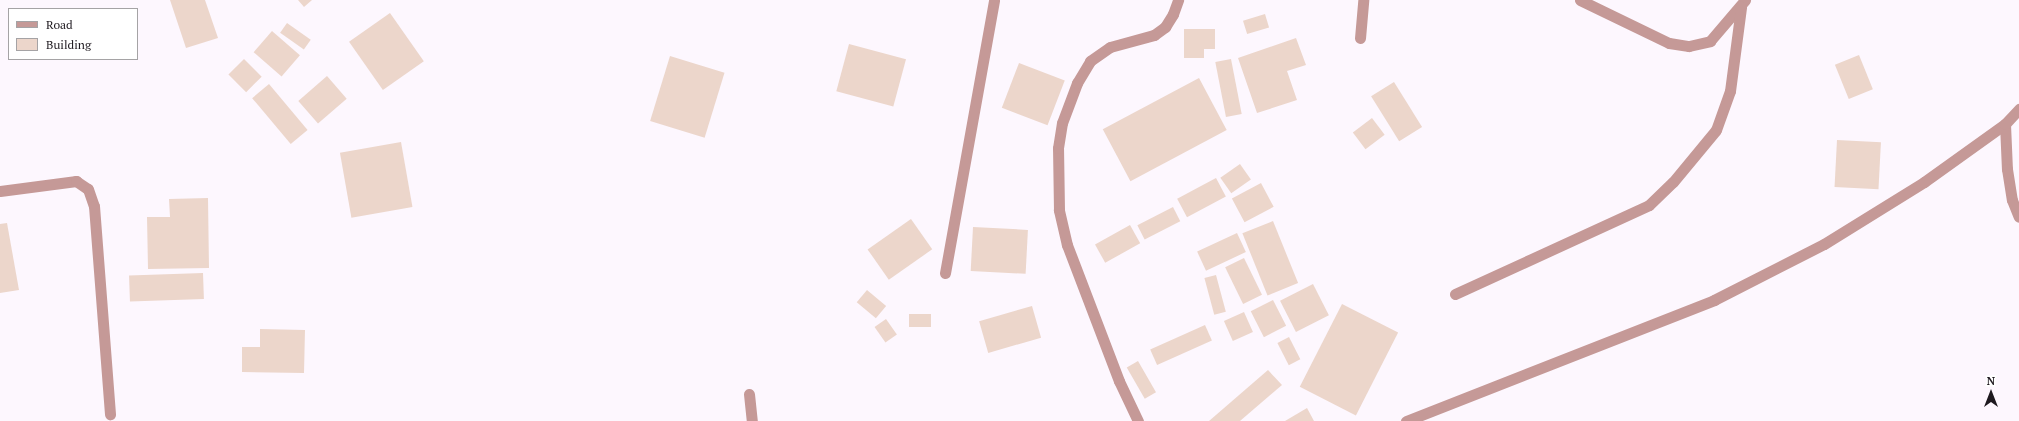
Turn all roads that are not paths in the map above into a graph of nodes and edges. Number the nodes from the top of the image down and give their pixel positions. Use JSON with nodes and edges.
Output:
{"nodes":[{"id":1,"x":994,"y":0,"type":"edge"},
{"id":2,"x":1178,"y":0,"type":"edge"},
{"id":3,"x":1363,"y":0,"type":"edge"},
{"id":4,"x":1580,"y":0,"type":"edge"},
{"id":5,"x":1743,"y":4,"type":"edge"},
{"id":6,"x":1360,"y":38,"type":"dead end"},
{"id":7,"x":2019,"y":109,"type":"edge"},
{"id":8,"x":2005,"y":124,"type":"junction"},
{"id":9,"x":0,"y":191,"type":"edge"},
{"id":10,"x":2019,"y":217,"type":"edge"},
{"id":11,"x":944,"y":273,"type":"dead end"},
{"id":12,"x":1455,"y":294,"type":"dead end"},
{"id":13,"x":749,"y":394,"type":"dead end"},
{"id":14,"x":110,"y":414,"type":"dead end"},
{"id":15,"x":752,"y":421,"type":"edge"},
{"id":16,"x":1138,"y":421,"type":"edge"},
{"id":17,"x":1406,"y":421,"type":"edge"}],
"edges":[{"from":1,"to":11,"type":"street"},
{"from":2,"to":16,"type":"street"},
{"from":3,"to":6,"type":"street"},
{"from":4,"to":5,"type":"street"},
{"from":5,"to":12,"type":"street"},
{"from":7,"to":8,"type":"street"},
{"from":8,"to":10,"type":"street"},
{"from":8,"to":17,"type":"street"},
{"from":9,"to":14,"type":"street"},
{"from":13,"to":15,"type":"street"}]}
